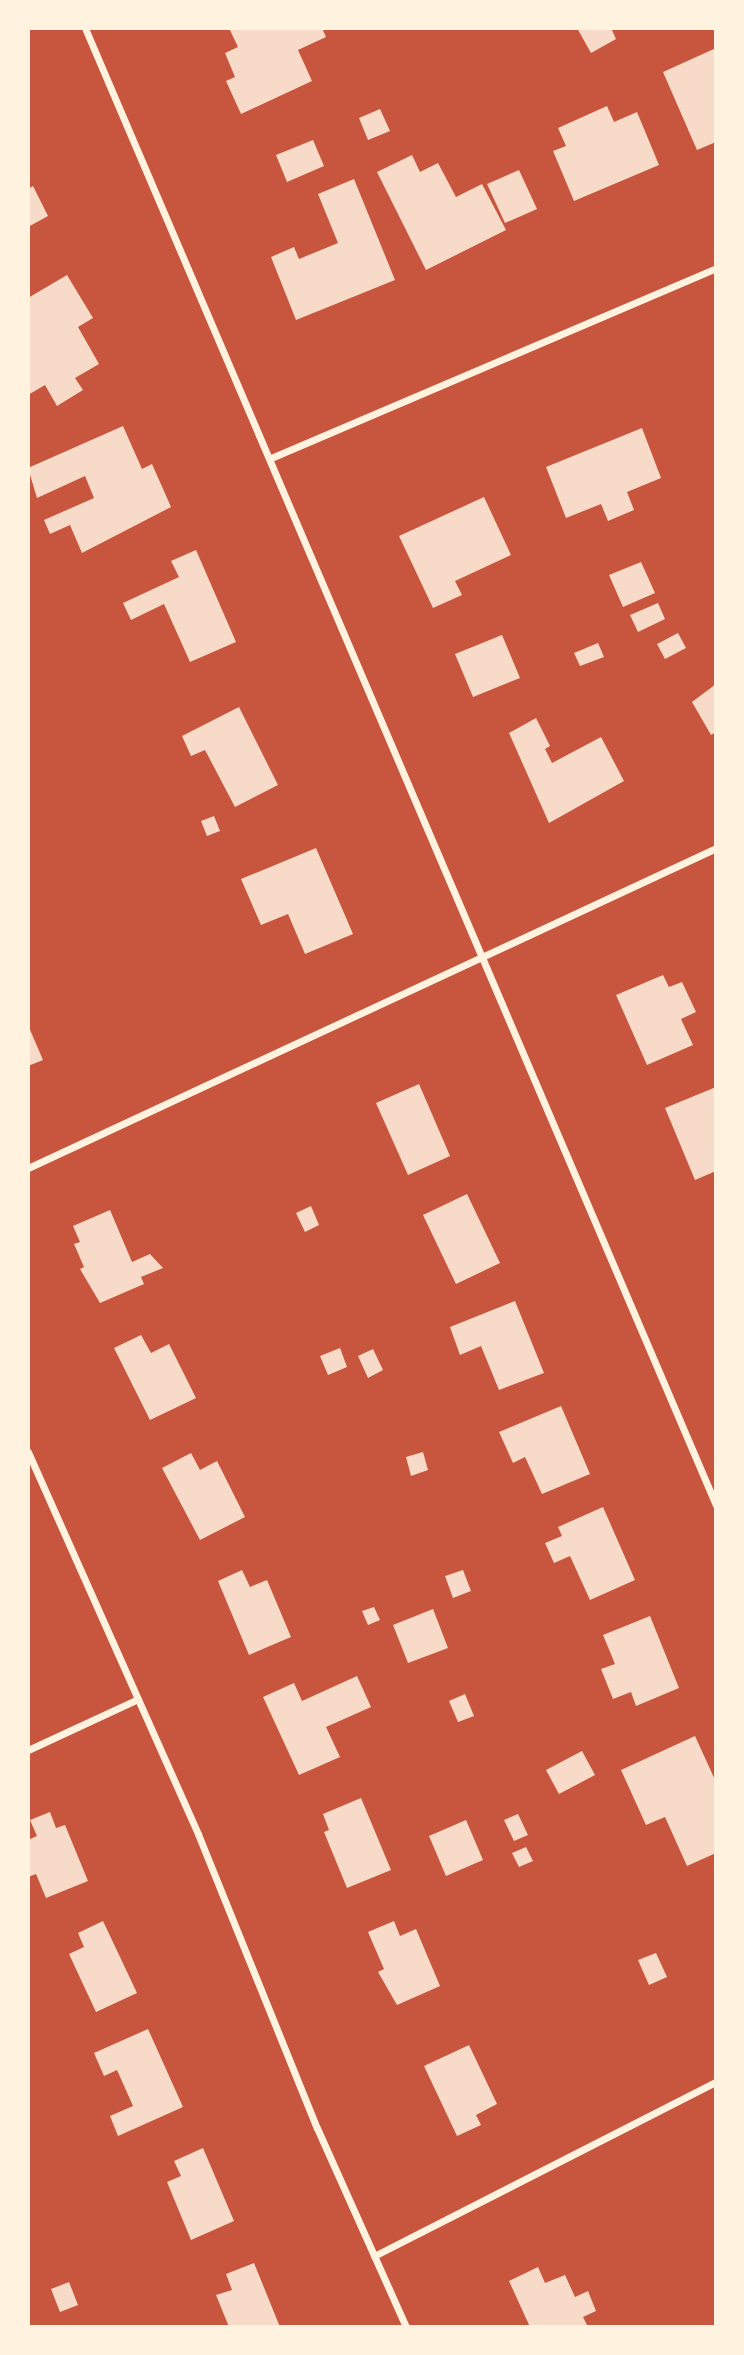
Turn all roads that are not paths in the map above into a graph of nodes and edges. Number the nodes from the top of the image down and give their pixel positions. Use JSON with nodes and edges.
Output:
{"nodes":[{"id":1,"x":85,"y":28,"type":"edge"},
{"id":2,"x":716,"y":268,"type":"edge"},
{"id":3,"x":271,"y":458,"type":"junction"},
{"id":4,"x":716,"y":848,"type":"edge"},
{"id":5,"x":484,"y":956,"type":"junction"},
{"id":6,"x":28,"y":1168,"type":"edge"},
{"id":7,"x":28,"y":1452,"type":"edge"},
{"id":8,"x":716,"y":1505,"type":"edge"},
{"id":9,"x":138,"y":1699,"type":"junction"},
{"id":10,"x":28,"y":1750,"type":"edge"},
{"id":11,"x":716,"y":2082,"type":"edge"},
{"id":12,"x":374,"y":2256,"type":"junction"},
{"id":13,"x":405,"y":2327,"type":"edge"}],
"edges":[{"from":1,"to":3,"type":"street"},
{"from":2,"to":3,"type":"street"},
{"from":3,"to":5,"type":"street"},
{"from":4,"to":5,"type":"street"},
{"from":5,"to":6,"type":"street"},
{"from":5,"to":8,"type":"street"},
{"from":7,"to":9,"type":"street"},
{"from":9,"to":10,"type":"street"},
{"from":9,"to":12,"type":"street"},
{"from":11,"to":12,"type":"street"},
{"from":12,"to":13,"type":"street"}]}
